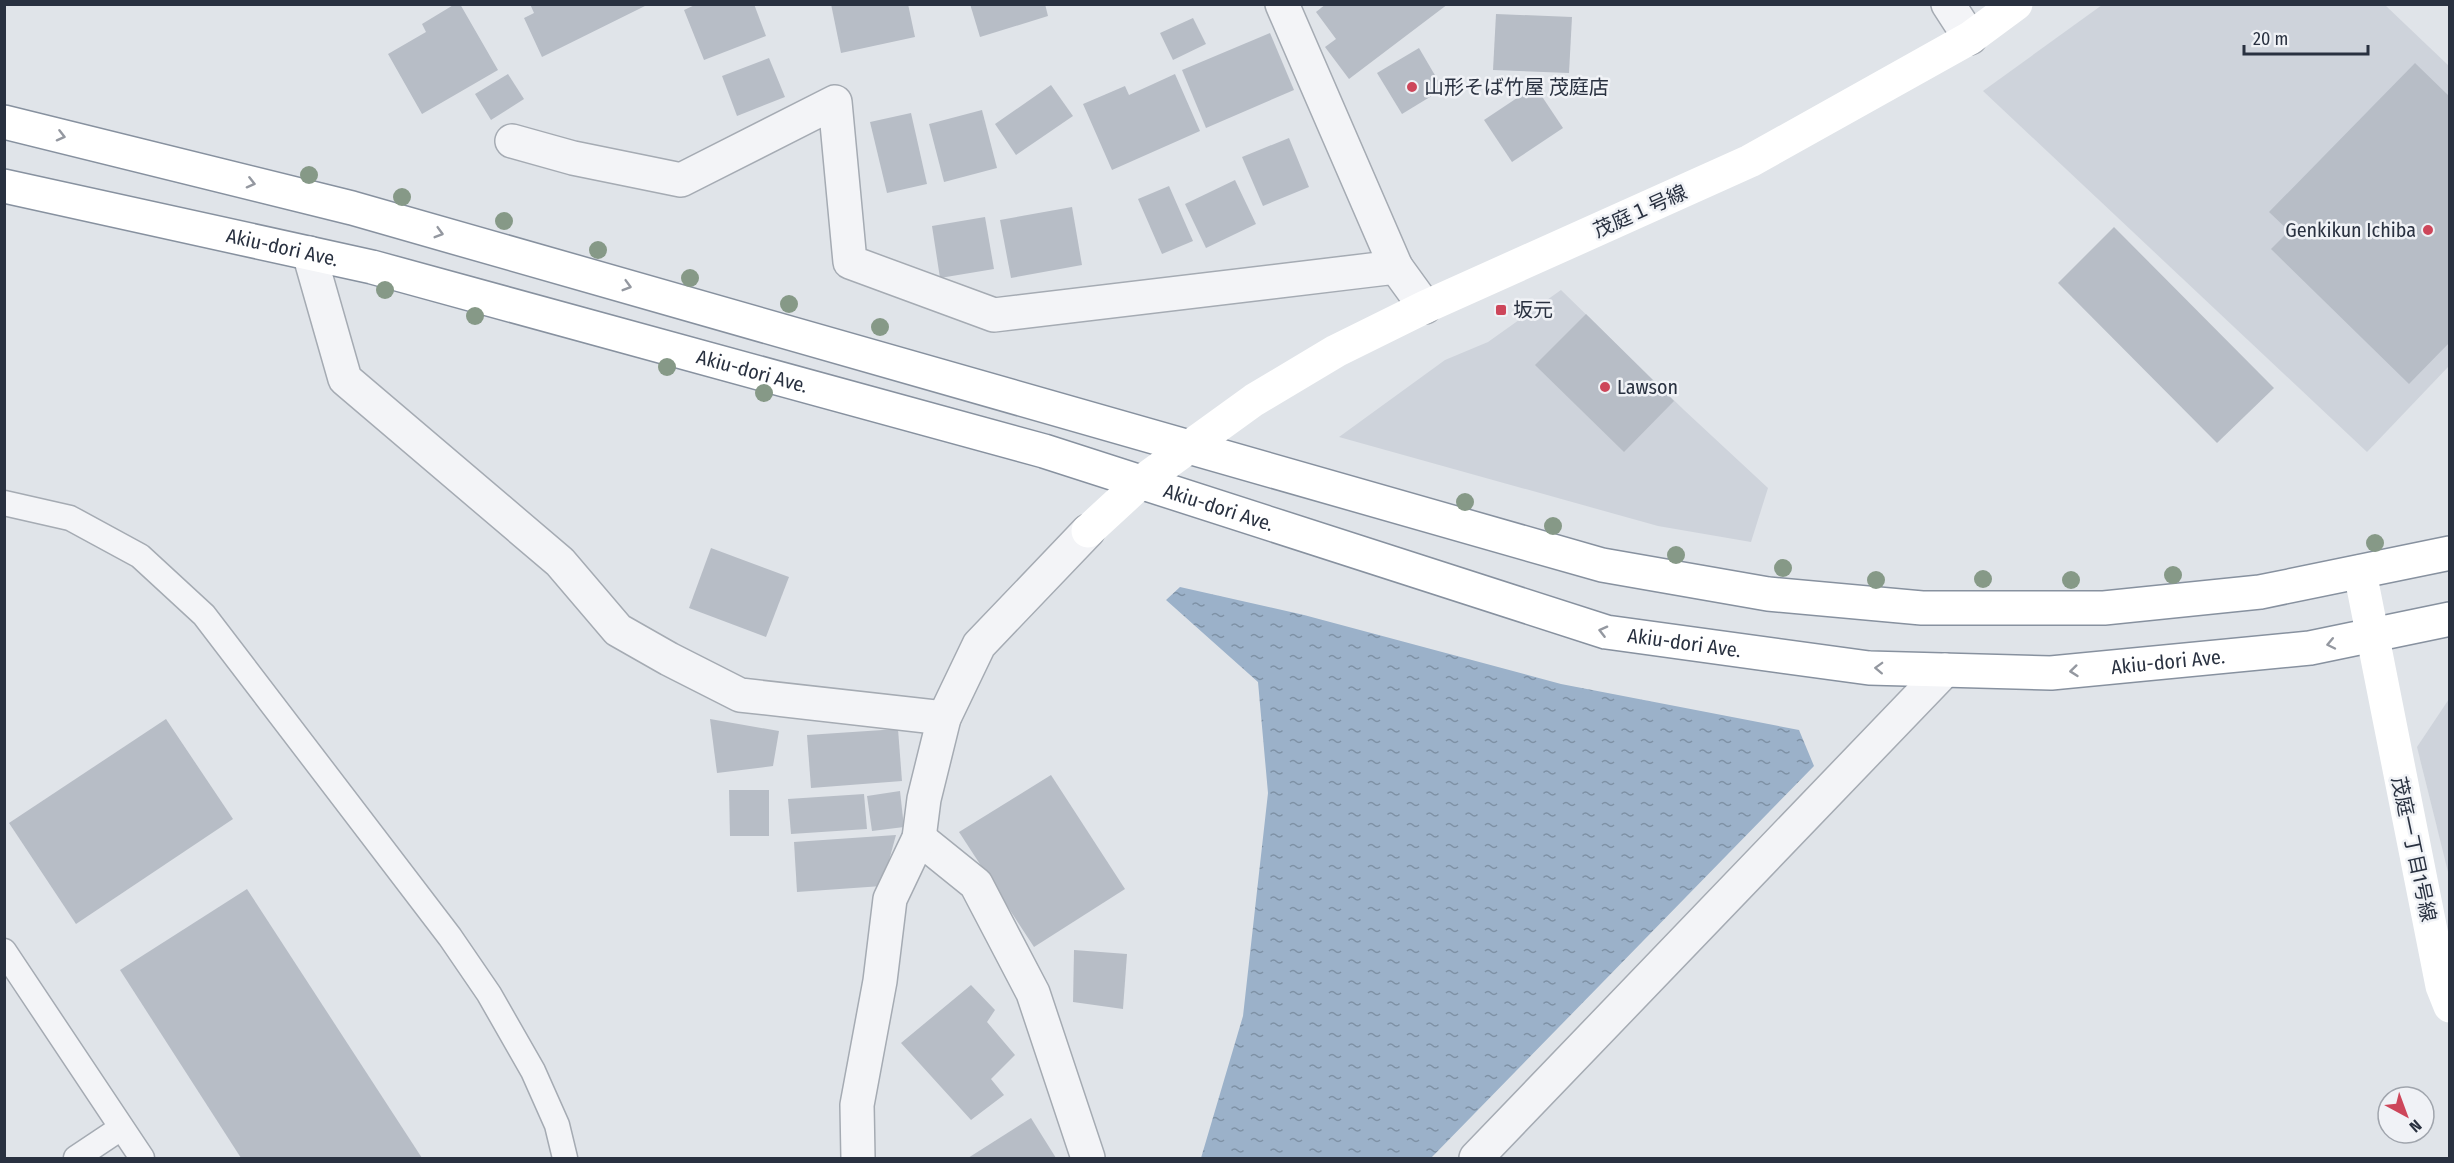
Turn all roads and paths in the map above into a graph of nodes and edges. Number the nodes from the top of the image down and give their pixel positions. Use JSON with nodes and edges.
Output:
{"nodes":[{"id":1,"x":1282,"y":4,"type":"edge"},
{"id":2,"x":1948,"y":4,"type":"edge"},
{"id":3,"x":2016,"y":4,"type":"edge"},
{"id":4,"x":1970,"y":38,"type":"junction"},
{"id":5,"x":4,"y":122,"type":"edge"},
{"id":6,"x":512,"y":141,"type":"dead end"},
{"id":7,"x":4,"y":186,"type":"edge"},
{"id":8,"x":309,"y":254,"type":"junction"},
{"id":9,"x":1396,"y":267,"type":"junction"},
{"id":10,"x":1425,"y":307,"type":"junction"},
{"id":11,"x":1189,"y":447,"type":"junction"},
{"id":12,"x":1141,"y":482,"type":"junction"},
{"id":13,"x":4,"y":503,"type":"edge"},
{"id":14,"x":1088,"y":531,"type":"joint"},
{"id":15,"x":2450,"y":554,"type":"edge"},
{"id":16,"x":2360,"y":572,"type":"junction"},
{"id":17,"x":2450,"y":620,"type":"edge"},
{"id":18,"x":2371,"y":635,"type":"junction"},
{"id":19,"x":1945,"y":670,"type":"junction"},
{"id":20,"x":944,"y":718,"type":"junction"},
{"id":21,"x":919,"y":838,"type":"junction"},
{"id":22,"x":4,"y":951,"type":"edge"},
{"id":23,"x":2450,"y":1006,"type":"edge"},
{"id":24,"x":121,"y":1128,"type":"junction"},
{"id":25,"x":76,"y":1158,"type":"edge"},
{"id":26,"x":142,"y":1158,"type":"edge"},
{"id":27,"x":565,"y":1158,"type":"edge"},
{"id":28,"x":858,"y":1158,"type":"edge"},
{"id":29,"x":1088,"y":1158,"type":"edge"},
{"id":30,"x":1476,"y":1158,"type":"edge"}],
"edges":[{"from":1,"to":9,"type":"street"},
{"from":2,"to":4,"type":"street"},
{"from":3,"to":4,"type":"main road","name":"茂庭１号線"},
{"from":4,"to":10,"type":"main road","name":"茂庭１号線"},
{"from":5,"to":11,"type":"main road","one_way":true},
{"from":6,"to":9,"type":"street"},
{"from":7,"to":8,"type":"main road","name":"Akiu-dori Ave."},
{"from":8,"to":12,"type":"main road","name":"Akiu-dori Ave."},
{"from":8,"to":20,"type":"street"},
{"from":9,"to":10,"type":"street"},
{"from":10,"to":11,"type":"main road","name":"茂庭１号線"},
{"from":11,"to":12,"type":"main road","name":"茂庭１号線"},
{"from":11,"to":16,"type":"main road"},
{"from":12,"to":14,"type":"main road","name":"茂庭１号線"},
{"from":19,"to":12,"type":"main road","name":"Akiu-dori Ave.","one_way":true},
{"from":13,"to":27,"type":"lane"},
{"from":14,"to":20,"type":"street"},
{"from":15,"to":16,"type":"main road"},
{"from":16,"to":18,"type":"main road","name":"茂庭一丁目1号線"},
{"from":17,"to":18,"type":"main road","name":"Akiu-dori Ave."},
{"from":18,"to":19,"type":"main road","name":"Akiu-dori Ave.","one_way":true},
{"from":18,"to":23,"type":"main road","name":"茂庭一丁目1号線"},
{"from":19,"to":30,"type":"street"},
{"from":20,"to":21,"type":"street"},
{"from":21,"to":28,"type":"street"},
{"from":21,"to":29,"type":"street"},
{"from":22,"to":24,"type":"lane"},
{"from":24,"to":25,"type":"lane"},
{"from":24,"to":26,"type":"lane"}]}
